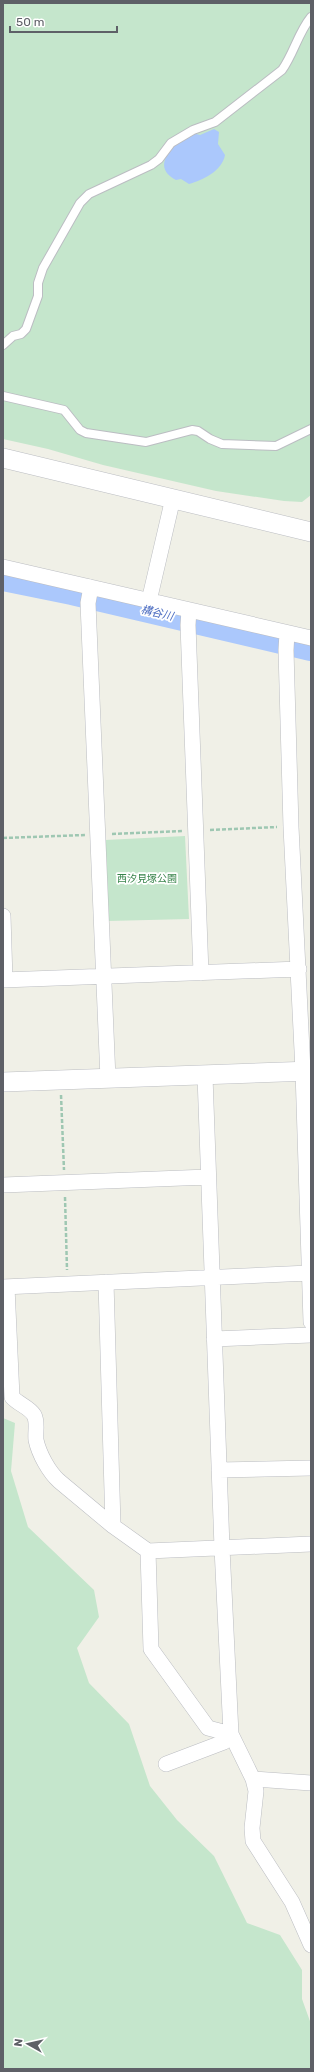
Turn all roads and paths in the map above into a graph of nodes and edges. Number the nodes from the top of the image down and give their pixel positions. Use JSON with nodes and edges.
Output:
{"nodes":[{"id":1,"x":311,"y":17,"type":"edge"},
{"id":2,"x":3,"y":345,"type":"edge"},
{"id":3,"x":3,"y":396,"type":"edge"},
{"id":4,"x":311,"y":429,"type":"edge"},
{"id":5,"x":3,"y":458,"type":"edge"},
{"id":6,"x":173,"y":498,"type":"junction"},
{"id":7,"x":311,"y":532,"type":"edge"},
{"id":8,"x":3,"y":567,"type":"edge"},
{"id":9,"x":90,"y":594,"type":"junction"},
{"id":10,"x":149,"y":600,"type":"junction"},
{"id":11,"x":188,"y":616,"type":"junction"},
{"id":12,"x":311,"y":638,"type":"edge"},
{"id":13,"x":287,"y":640,"type":"junction"},
{"id":14,"x":292,"y":827,"type":"junction"},
{"id":15,"x":195,"y":831,"type":"junction"},
{"id":16,"x":98,"y":834,"type":"junction"},
{"id":17,"x":3,"y":838,"type":"edge"},
{"id":18,"x":3,"y":916,"type":"edge"},
{"id":19,"x":299,"y":969,"type":"junction"},
{"id":20,"x":200,"y":973,"type":"junction"},
{"id":21,"x":103,"y":976,"type":"junction"},
{"id":22,"x":4,"y":980,"type":"edge"},
{"id":23,"x":307,"y":1071,"type":"edge"},
{"id":24,"x":204,"y":1076,"type":"junction"},
{"id":25,"x":108,"y":1079,"type":"junction"},
{"id":26,"x":3,"y":1082,"type":"edge"},
{"id":27,"x":208,"y":1177,"type":"junction"},
{"id":28,"x":3,"y":1185,"type":"edge"},
{"id":29,"x":309,"y":1273,"type":"junction"},
{"id":30,"x":212,"y":1278,"type":"junction"},
{"id":31,"x":106,"y":1282,"type":"junction"},
{"id":32,"x":5,"y":1287,"type":"edge"},
{"id":33,"x":311,"y":1322,"type":"edge"},
{"id":34,"x":311,"y":1335,"type":"edge"},
{"id":35,"x":214,"y":1339,"type":"junction"},
{"id":36,"x":311,"y":1468,"type":"edge"},
{"id":37,"x":219,"y":1470,"type":"junction"},
{"id":38,"x":113,"y":1526,"type":"junction"},
{"id":39,"x":311,"y":1544,"type":"edge"},
{"id":40,"x":222,"y":1548,"type":"junction"},
{"id":41,"x":148,"y":1551,"type":"junction"},
{"id":42,"x":231,"y":1734,"type":"junction"},
{"id":43,"x":166,"y":1764,"type":"dead end"},
{"id":44,"x":254,"y":1779,"type":"junction"},
{"id":45,"x":311,"y":1783,"type":"edge"},
{"id":46,"x":311,"y":1945,"type":"edge"}],
"edges":[{"from":1,"to":2,"type":"lane"},
{"from":3,"to":4,"type":"lane"},
{"from":5,"to":6,"type":"street"},
{"from":6,"to":7,"type":"street"},
{"from":6,"to":10,"type":"street"},
{"from":8,"to":9,"type":"street"},
{"from":9,"to":10,"type":"street"},
{"from":9,"to":16,"type":"street"},
{"from":10,"to":11,"type":"street"},
{"from":11,"to":13,"type":"street"},
{"from":11,"to":15,"type":"street"},
{"from":12,"to":13,"type":"street"},
{"from":13,"to":14,"type":"street"},
{"from":14,"to":15,"type":"path"},
{"from":14,"to":19,"type":"street"},
{"from":15,"to":16,"type":"path"},
{"from":15,"to":20,"type":"street"},
{"from":16,"to":17,"type":"path"},
{"from":16,"to":21,"type":"street"},
{"from":18,"to":22,"type":"street"},
{"from":19,"to":20,"type":"street"},
{"from":19,"to":23,"type":"street"},
{"from":20,"to":21,"type":"street"},
{"from":21,"to":22,"type":"street"},
{"from":21,"to":25,"type":"street"},
{"from":23,"to":24,"type":"street"},
{"from":23,"to":29,"type":"street"},
{"from":24,"to":25,"type":"street"},
{"from":24,"to":27,"type":"street"},
{"from":25,"to":26,"type":"street"},
{"from":27,"to":28,"type":"street"},
{"from":27,"to":30,"type":"street"},
{"from":29,"to":30,"type":"street"},
{"from":29,"to":33,"type":"street"},
{"from":30,"to":31,"type":"street"},
{"from":30,"to":35,"type":"street"},
{"from":31,"to":32,"type":"street"},
{"from":31,"to":38,"type":"street"},
{"from":32,"to":38,"type":"street"},
{"from":34,"to":35,"type":"street"},
{"from":35,"to":37,"type":"street"},
{"from":36,"to":37,"type":"street"},
{"from":37,"to":40,"type":"street"},
{"from":38,"to":41,"type":"street"},
{"from":39,"to":40,"type":"street"},
{"from":40,"to":41,"type":"street"},
{"from":40,"to":42,"type":"street"},
{"from":41,"to":42,"type":"street"},
{"from":42,"to":43,"type":"street"},
{"from":42,"to":44,"type":"street"},
{"from":44,"to":45,"type":"street"},
{"from":44,"to":46,"type":"street"}]}
